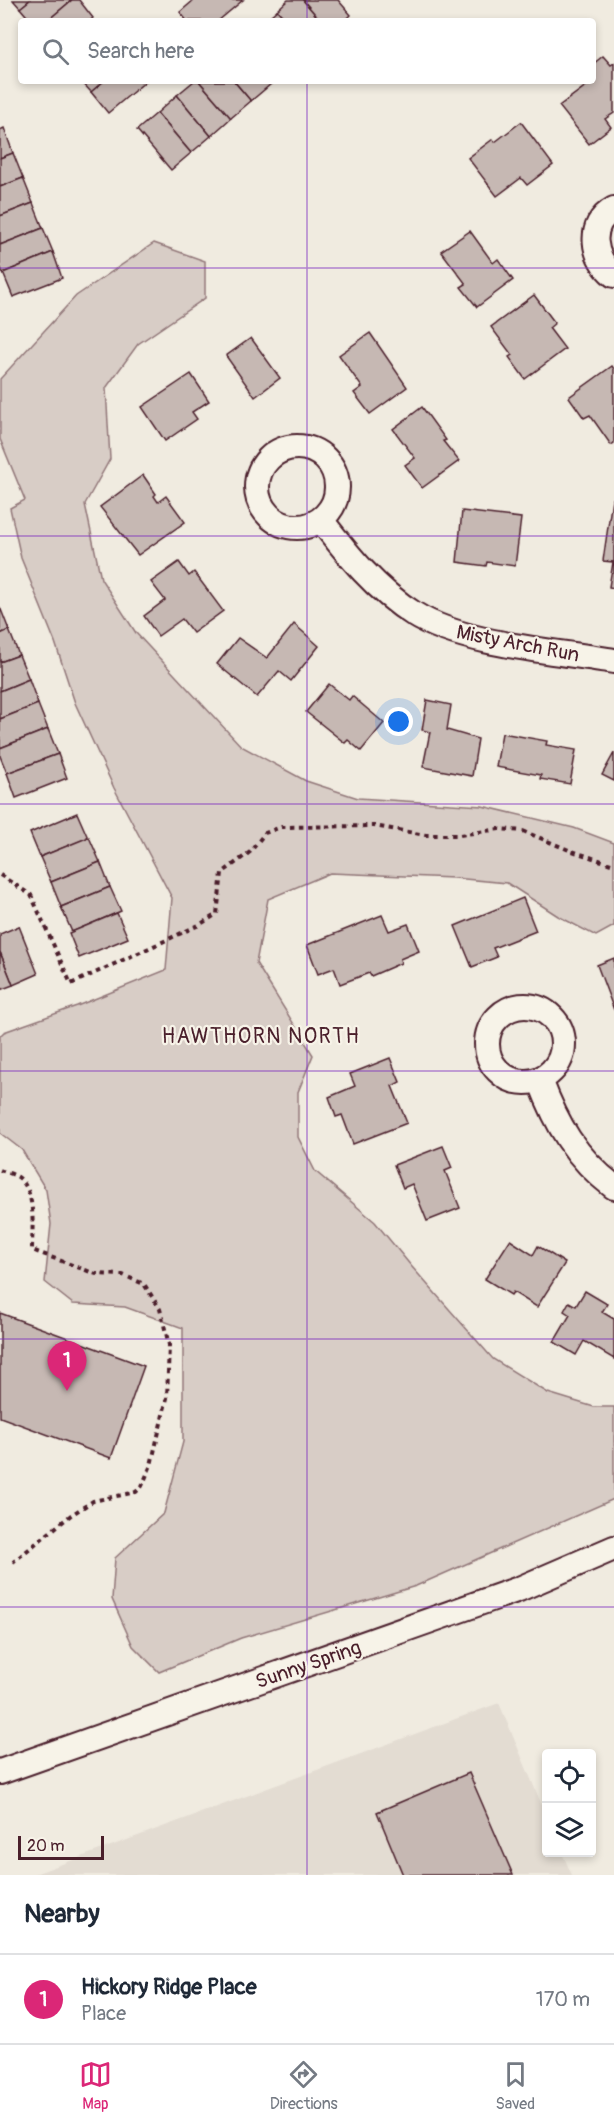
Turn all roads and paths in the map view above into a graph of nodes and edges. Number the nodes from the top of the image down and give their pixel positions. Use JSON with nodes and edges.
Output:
{"nodes":[{"id":1,"x":614,"y":209,"type":"edge"},
{"id":2,"x":614,"y":276,"type":"edge"},
{"id":3,"x":321,"y":520,"type":"dead end"},
{"id":4,"x":614,"y":661,"type":"edge"},
{"id":5,"x":614,"y":865,"type":"edge"},
{"id":6,"x":0,"y":875,"type":"edge"},
{"id":7,"x":540,"y":1080,"type":"dead end"},
{"id":8,"x":0,"y":1170,"type":"edge"},
{"id":9,"x":614,"y":1187,"type":"edge"},
{"id":10,"x":614,"y":1548,"type":"edge"},
{"id":11,"x":13,"y":1562,"type":"dead end"},
{"id":12,"x":0,"y":1772,"type":"edge"}],
"edges":[{"from":1,"to":2,"type":"street"},
{"from":3,"to":4,"type":"street","name":"Misty Arch Run"},
{"from":5,"to":6,"type":"path"},
{"from":7,"to":9,"type":"street"},
{"from":8,"to":11,"type":"path"},
{"from":10,"to":12,"type":"street","name":"Sunny Spring"}]}
